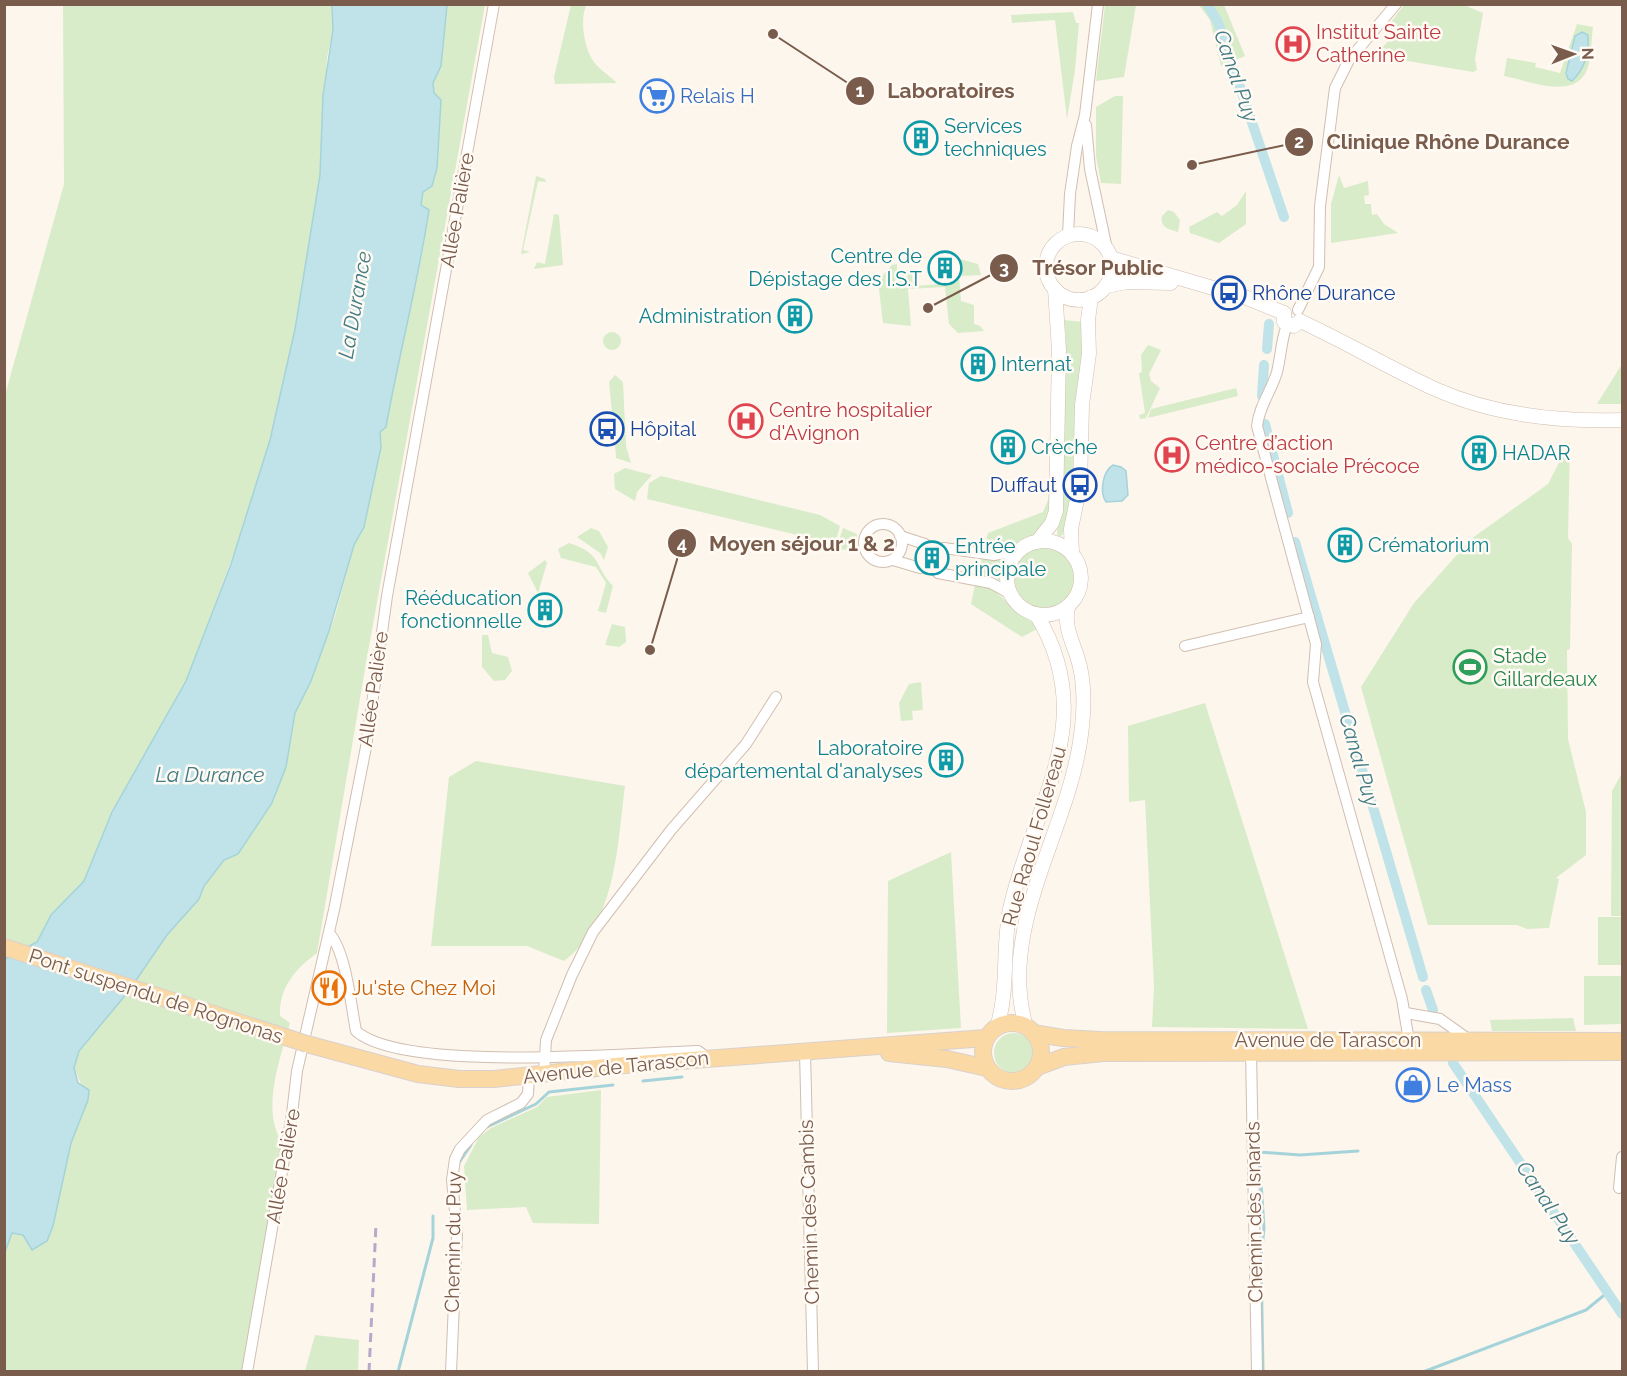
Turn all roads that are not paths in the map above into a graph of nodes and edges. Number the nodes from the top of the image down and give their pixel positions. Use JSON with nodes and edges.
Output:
{"nodes":[{"id":1,"x":494,"y":4,"type":"edge"},
{"id":2,"x":1098,"y":4,"type":"edge"},
{"id":3,"x":1396,"y":4,"type":"edge"},
{"id":4,"x":1086,"y":115,"type":"junction"},
{"id":5,"x":1068,"y":236,"type":"junction"},
{"id":6,"x":1109,"y":254,"type":"junction"},
{"id":7,"x":1197,"y":285,"type":"junction"},
{"id":8,"x":1106,"y":286,"type":"junction"},
{"id":9,"x":1055,"y":290,"type":"junction"},
{"id":10,"x":1091,"y":297,"type":"junction"},
{"id":11,"x":1292,"y":317,"type":"junction"},
{"id":12,"x":1623,"y":420,"type":"edge"},
{"id":13,"x":900,"y":536,"type":"junction"},
{"id":14,"x":1037,"y":542,"type":"junction"},
{"id":15,"x":926,"y":544,"type":"tunnel mouth"},
{"id":16,"x":944,"y":548,"type":"tunnel mouth"},
{"id":17,"x":1020,"y":550,"type":"junction"},
{"id":18,"x":1072,"y":554,"type":"junction"},
{"id":19,"x":893,"y":560,"type":"junction"},
{"id":20,"x":920,"y":568,"type":"tunnel mouth"},
{"id":21,"x":938,"y":573,"type":"tunnel mouth"},
{"id":22,"x":1011,"y":594,"type":"junction"},
{"id":23,"x":1068,"y":606,"type":"junction"},
{"id":24,"x":1036,"y":614,"type":"junction"},
{"id":25,"x":1309,"y":616,"type":"junction"},
{"id":26,"x":1185,"y":646,"type":"dead end"},
{"id":27,"x":776,"y":697,"type":"dead end"},
{"id":28,"x":329,"y":933,"type":"junction"},
{"id":29,"x":4,"y":947,"type":"edge"},
{"id":30,"x":1406,"y":1013,"type":"junction"},
{"id":31,"x":1423,"y":1017,"type":"junction"},
{"id":32,"x":1030,"y":1030,"type":"junction"},
{"id":33,"x":991,"y":1032,"type":"junction"},
{"id":34,"x":1471,"y":1041,"type":"junction"},
{"id":35,"x":1623,"y":1041,"type":"edge"},
{"id":36,"x":1418,"y":1047,"type":"junction"},
{"id":37,"x":855,"y":1049,"type":"junction"},
{"id":38,"x":805,"y":1052,"type":"junction"},
{"id":39,"x":1623,"y":1052,"type":"edge"},
{"id":40,"x":1251,"y":1053,"type":"junction"},
{"id":41,"x":543,"y":1057,"type":"junction"},
{"id":42,"x":708,"y":1058,"type":"junction"},
{"id":43,"x":378,"y":1065,"type":"joint"},
{"id":44,"x":1037,"y":1067,"type":"junction"},
{"id":45,"x":987,"y":1068,"type":"junction"},
{"id":46,"x":536,"y":1076,"type":"junction"},
{"id":47,"x":1623,"y":1157,"type":"edge"},
{"id":48,"x":1620,"y":1188,"type":"dead end"},
{"id":49,"x":247,"y":1371,"type":"edge"},
{"id":50,"x":451,"y":1371,"type":"edge"},
{"id":51,"x":813,"y":1371,"type":"edge"},
{"id":52,"x":1257,"y":1371,"type":"edge"}],
"edges":[{"from":1,"to":28,"type":"street","name":"Allée Palière"},
{"from":2,"to":4,"type":"street"},
{"from":3,"to":11,"type":"street"},
{"from":4,"to":5,"type":"street"},
{"from":4,"to":6,"type":"street"},
{"from":5,"to":6,"type":"street"},
{"from":5,"to":9,"type":"street"},
{"from":6,"to":7,"type":"street"},
{"from":6,"to":8,"type":"street"},
{"from":7,"to":8,"type":"street"},
{"from":7,"to":11,"type":"street"},
{"from":8,"to":10,"type":"street"},
{"from":9,"to":10,"type":"street"},
{"from":9,"to":14,"type":"street"},
{"from":10,"to":18,"type":"street"},
{"from":11,"to":12,"type":"street"},
{"from":11,"to":25,"type":"street"},
{"from":13,"to":15,"type":"street"},
{"from":13,"to":19,"type":"street"},
{"from":13,"to":19,"type":"street"},
{"from":14,"to":17,"type":"street"},
{"from":14,"to":18,"type":"street"},
{"from":16,"to":17,"type":"street"},
{"from":17,"to":22,"type":"street"},
{"from":18,"to":23,"type":"street"},
{"from":19,"to":20,"type":"street"},
{"from":21,"to":22,"type":"street"},
{"from":22,"to":24,"type":"street"},
{"from":23,"to":24,"type":"street"},
{"from":23,"to":32,"type":"street","name":"Rue Raoul Follereau"},
{"from":24,"to":33,"type":"street","name":"Rue Raoul Follereau"},
{"from":25,"to":26,"type":"street"},
{"from":25,"to":30,"type":"street"},
{"from":27,"to":41,"type":"street"},
{"from":28,"to":41,"type":"street"},
{"from":28,"to":49,"type":"street","name":"Allée Palière"},
{"from":29,"to":43,"type":"main road","name":"Pont suspendu de Rognonas","bridge":true},
{"from":30,"to":31,"type":"street"},
{"from":30,"to":36,"type":"street"},
{"from":31,"to":34,"type":"street"},
{"from":31,"to":36,"type":"street"},
{"from":32,"to":33,"type":"main road"},
{"from":32,"to":36,"type":"main road","name":"Avenue de Tarascon"},
{"from":32,"to":44,"type":"main road"},
{"from":33,"to":37,"type":"main road","name":"Avenue de Tarascon"},
{"from":33,"to":45,"type":"main road"},
{"from":34,"to":35,"type":"main road","name":"Avenue de Tarascon"},
{"from":34,"to":36,"type":"main road","name":"Avenue de Tarascon"},
{"from":36,"to":39,"type":"main road","name":"Avenue de Tarascon"},
{"from":36,"to":40,"type":"main road","name":"Avenue de Tarascon"},
{"from":37,"to":38,"type":"main road","name":"Avenue de Tarascon"},
{"from":37,"to":45,"type":"main road","name":"Avenue de Tarascon"},
{"from":38,"to":42,"type":"main road","name":"Avenue de Tarascon"},
{"from":38,"to":51,"type":"street","name":"Chemin des Cambis"},
{"from":40,"to":44,"type":"main road","name":"Avenue de Tarascon"},
{"from":40,"to":52,"type":"street","name":"Chemin des Isnards"},
{"from":41,"to":42,"type":"street"},
{"from":41,"to":46,"type":"street"},
{"from":42,"to":46,"type":"main road","name":"Avenue de Tarascon"},
{"from":43,"to":46,"type":"main road","name":"Avenue de Tarascon"},
{"from":44,"to":45,"type":"main road"},
{"from":46,"to":50,"type":"street","name":"Chemin du Puy"},
{"from":47,"to":48,"type":"street"}]}
